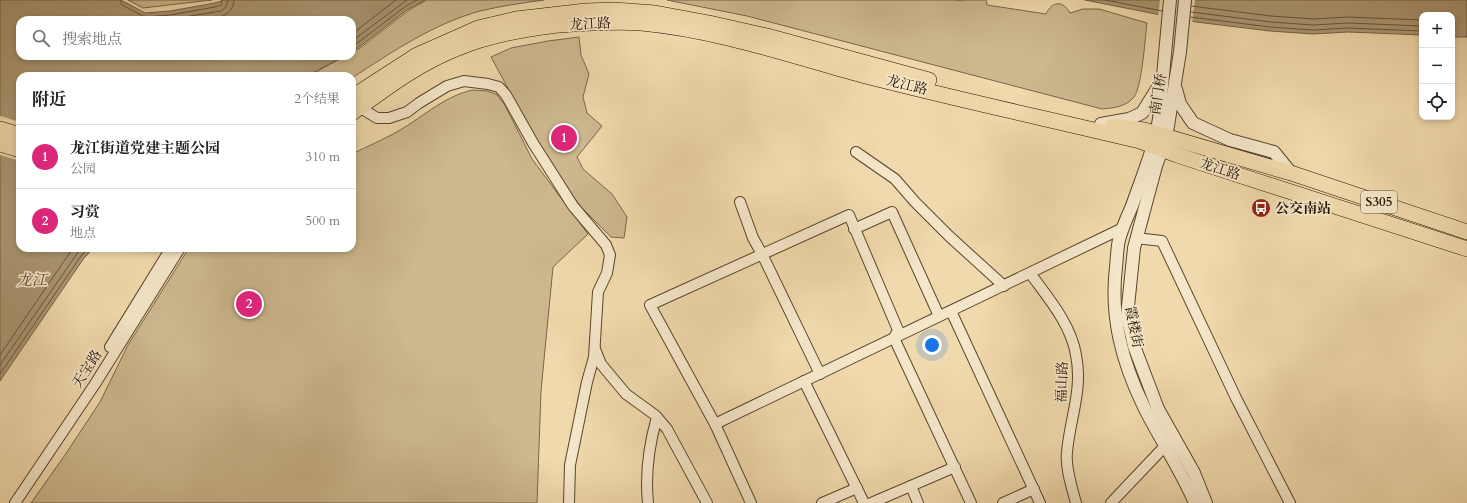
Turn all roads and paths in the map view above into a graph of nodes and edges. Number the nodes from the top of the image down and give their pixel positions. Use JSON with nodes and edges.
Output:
{"nodes":[{"id":1,"x":1170,"y":0,"type":"edge"},
{"id":2,"x":1185,"y":0,"type":"edge"},
{"id":3,"x":1164,"y":78,"type":"junction"},
{"id":4,"x":1175,"y":86,"type":"junction"},
{"id":5,"x":356,"y":104,"type":"edge"},
{"id":6,"x":356,"y":105,"type":"edge"},
{"id":7,"x":356,"y":107,"type":"edge"},
{"id":8,"x":1101,"y":124,"type":"junction"},
{"id":9,"x":0,"y":129,"type":"edge"},
{"id":10,"x":16,"y":134,"type":"edge"},
{"id":11,"x":1159,"y":142,"type":"junction"},
{"id":12,"x":0,"y":144,"type":"edge"},
{"id":13,"x":16,"y":149,"type":"edge"},
{"id":14,"x":856,"y":152,"type":"dead end"},
{"id":15,"x":1291,"y":173,"type":"junction"},
{"id":16,"x":740,"y":202,"type":"dead end"},
{"id":17,"x":1123,"y":228,"type":"junction"},
{"id":18,"x":854,"y":229,"type":"junction"},
{"id":19,"x":1467,"y":232,"type":"edge"},
{"id":20,"x":1136,"y":238,"type":"junction"},
{"id":21,"x":1467,"y":249,"type":"edge"},
{"id":22,"x":169,"y":252,"type":"edge"},
{"id":23,"x":178,"y":252,"type":"edge"},
{"id":24,"x":762,"y":254,"type":"junction"},
{"id":25,"x":1030,"y":273,"type":"junction"},
{"id":26,"x":1004,"y":286,"type":"junction"},
{"id":27,"x":951,"y":311,"type":"junction"},
{"id":28,"x":939,"y":316,"type":"junction"},
{"id":29,"x":894,"y":338,"type":"junction"},
{"id":30,"x":594,"y":348,"type":"junction"},
{"id":31,"x":820,"y":374,"type":"junction"},
{"id":32,"x":804,"y":382,"type":"junction"},
{"id":33,"x":657,"y":417,"type":"junction"},
{"id":34,"x":716,"y":424,"type":"junction"},
{"id":35,"x":1165,"y":446,"type":"junction"},
{"id":36,"x":955,"y":467,"type":"junction"},
{"id":37,"x":911,"y":486,"type":"junction"},
{"id":38,"x":856,"y":488,"type":"junction"},
{"id":39,"x":1034,"y":489,"type":"junction"},
{"id":40,"x":8,"y":503,"type":"edge"},
{"id":41,"x":15,"y":503,"type":"edge"},
{"id":42,"x":569,"y":503,"type":"edge"},
{"id":43,"x":648,"y":503,"type":"edge"},
{"id":44,"x":706,"y":503,"type":"edge"},
{"id":45,"x":751,"y":503,"type":"edge"},
{"id":46,"x":822,"y":503,"type":"edge"},
{"id":47,"x":864,"y":503,"type":"edge"},
{"id":48,"x":871,"y":503,"type":"edge"},
{"id":49,"x":918,"y":503,"type":"edge"},
{"id":50,"x":971,"y":503,"type":"edge"},
{"id":51,"x":1003,"y":503,"type":"edge"},
{"id":52,"x":1040,"y":503,"type":"edge"},
{"id":53,"x":1076,"y":503,"type":"edge"},
{"id":54,"x":1111,"y":503,"type":"edge"},
{"id":55,"x":1195,"y":503,"type":"edge"},
{"id":56,"x":1206,"y":503,"type":"edge"},
{"id":57,"x":1290,"y":503,"type":"edge"}],
"edges":[{"from":1,"to":3,"type":"street","name":"南门桥"},
{"from":2,"to":4,"type":"street","name":"南门桥"},
{"from":3,"to":8,"type":"street"},
{"from":3,"to":11,"type":"street","name":"南门桥"},
{"from":4,"to":11,"type":"street","name":"南门桥"},
{"from":4,"to":15,"type":"street"},
{"from":5,"to":8,"type":"main road","name":"龙江路"},
{"from":6,"to":11,"type":"main road","name":"龙江路"},
{"from":7,"to":30,"type":"street"},
{"from":8,"to":11,"type":"main road","name":"龙江路"},
{"from":9,"to":10,"type":"main road"},
{"from":11,"to":15,"type":"main road","name":"龙江路","number":"S305"},
{"from":11,"to":17,"type":"street","name":"霞楼街"},
{"from":11,"to":20,"type":"street","name":"霞楼街"},
{"from":11,"to":21,"type":"main road","name":"龙江路","number":"S305"},
{"from":12,"to":13,"type":"main road"},
{"from":14,"to":26,"type":"street"},
{"from":15,"to":19,"type":"main road","name":"龙江路","number":"S305"},
{"from":16,"to":24,"type":"street"},
{"from":17,"to":25,"type":"street"},
{"from":17,"to":35,"type":"street","name":"霞楼街"},
{"from":18,"to":24,"type":"street"},
{"from":18,"to":28,"type":"street"},
{"from":18,"to":29,"type":"street"},
{"from":20,"to":56,"type":"street","name":"霞楼街"},
{"from":20,"to":57,"type":"street"},
{"from":22,"to":40,"type":"street","name":"天宝路"},
{"from":23,"to":41,"type":"street","name":"天宝路"},
{"from":24,"to":31,"type":"street"},
{"from":24,"to":34,"type":"street"},
{"from":25,"to":26,"type":"street"},
{"from":25,"to":53,"type":"street","name":"福山路"},
{"from":26,"to":27,"type":"street"},
{"from":27,"to":28,"type":"street"},
{"from":27,"to":39,"type":"street"},
{"from":28,"to":29,"type":"street"},
{"from":29,"to":31,"type":"street"},
{"from":29,"to":36,"type":"street"},
{"from":30,"to":33,"type":"street"},
{"from":30,"to":42,"type":"street"},
{"from":31,"to":32,"type":"street"},
{"from":32,"to":34,"type":"street"},
{"from":32,"to":38,"type":"street"},
{"from":33,"to":43,"type":"street"},
{"from":33,"to":44,"type":"street"},
{"from":34,"to":45,"type":"street"},
{"from":35,"to":54,"type":"street"},
{"from":35,"to":55,"type":"street","name":"霞楼街"},
{"from":36,"to":37,"type":"street"},
{"from":36,"to":50,"type":"street"},
{"from":37,"to":48,"type":"street"},
{"from":37,"to":49,"type":"street"},
{"from":38,"to":46,"type":"street"},
{"from":38,"to":47,"type":"street"},
{"from":39,"to":51,"type":"street"},
{"from":39,"to":52,"type":"street"}]}
